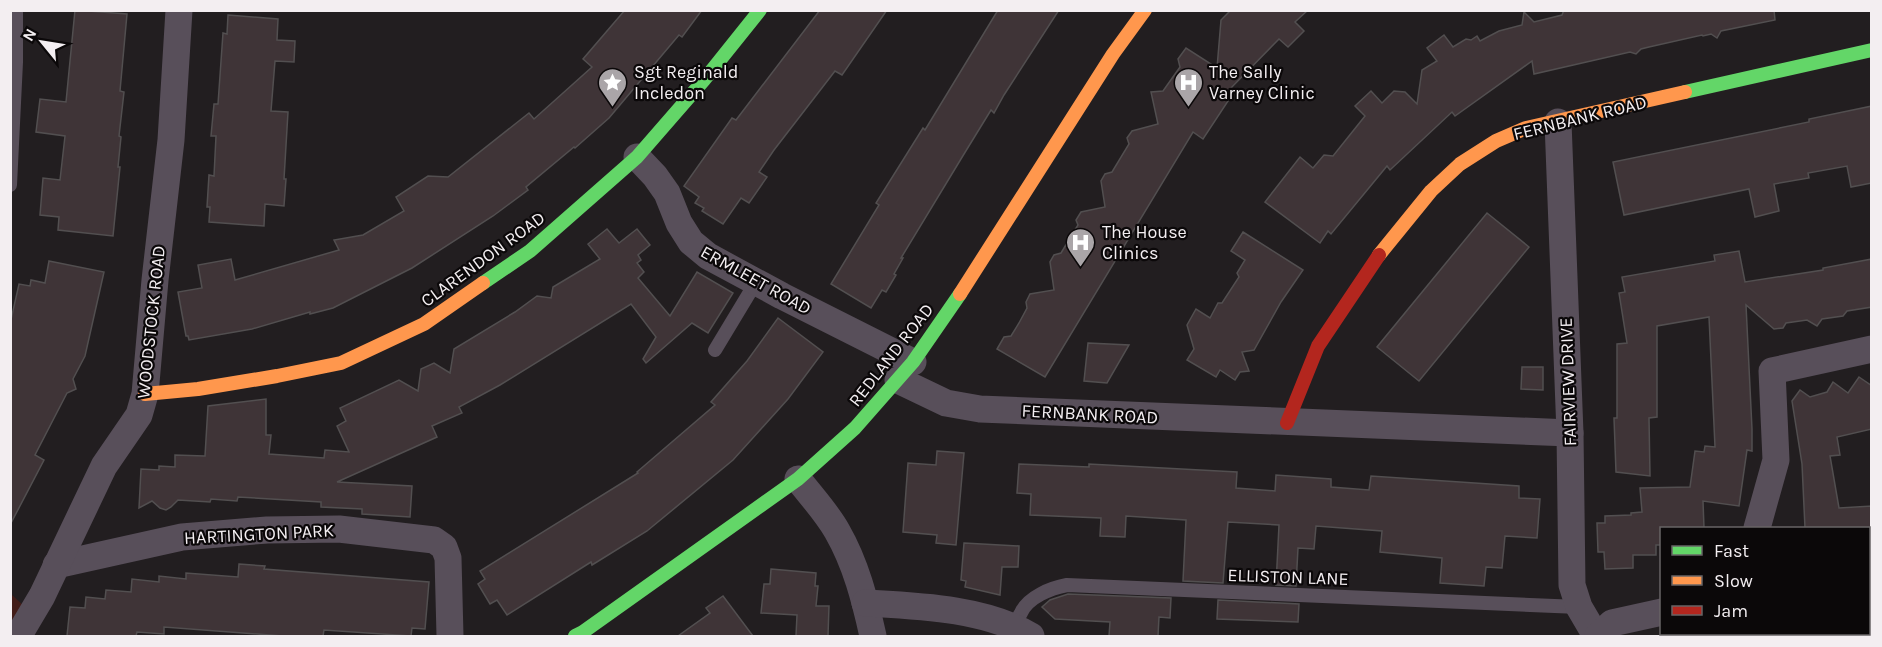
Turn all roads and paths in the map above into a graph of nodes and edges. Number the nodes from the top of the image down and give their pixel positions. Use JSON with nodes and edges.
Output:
{"nodes":[{"id":1,"x":16,"y":10,"type":"edge"},
{"id":2,"x":179,"y":10,"type":"edge"},
{"id":3,"x":760,"y":10,"type":"edge"},
{"id":4,"x":1144,"y":10,"type":"edge"},
{"id":5,"x":1872,"y":50,"type":"edge"},
{"id":6,"x":1558,"y":122,"type":"junction"},
{"id":7,"x":637,"y":157,"type":"junction"},
{"id":8,"x":10,"y":185,"type":"edge"},
{"id":9,"x":756,"y":282,"type":"junction"},
{"id":10,"x":1872,"y":349,"type":"edge"},
{"id":11,"x":715,"y":350,"type":"dead end"},
{"id":12,"x":906,"y":371,"type":"junction"},
{"id":13,"x":145,"y":394,"type":"junction"},
{"id":14,"x":1287,"y":423,"type":"junction"},
{"id":15,"x":1570,"y":433,"type":"junction"},
{"id":16,"x":798,"y":479,"type":"junction"},
{"id":17,"x":1757,"y":527,"type":"edge"},
{"id":18,"x":56,"y":565,"type":"junction"},
{"id":19,"x":865,"y":603,"type":"junction"},
{"id":20,"x":1578,"y":607,"type":"junction"},
{"id":21,"x":1660,"y":612,"type":"edge"},
{"id":22,"x":1023,"y":632,"type":"edge"},
{"id":23,"x":15,"y":636,"type":"edge"},
{"id":24,"x":450,"y":636,"type":"edge"},
{"id":25,"x":575,"y":636,"type":"edge"},
{"id":26,"x":873,"y":636,"type":"edge"},
{"id":27,"x":1597,"y":636,"type":"edge"}],
"edges":[{"from":1,"to":8,"type":"lane"},
{"from":2,"to":13,"type":"street","name":"WOODSTOCK ROAD"},
{"from":3,"to":7,"type":"street","name":"CLARENDON ROAD"},
{"from":4,"to":12,"type":"street","name":"REDLAND ROAD"},
{"from":5,"to":6,"type":"street","name":"FERNBANK ROAD"},
{"from":6,"to":14,"type":"street","name":"FERNBANK ROAD"},
{"from":6,"to":15,"type":"street","name":"FAIRVIEW DRIVE"},
{"from":7,"to":9,"type":"street","name":"ERMLEET ROAD"},
{"from":7,"to":13,"type":"street","name":"CLARENDON ROAD"},
{"from":9,"to":11,"type":"lane"},
{"from":9,"to":12,"type":"street","name":"ERMLEET ROAD"},
{"from":10,"to":17,"type":"street"},
{"from":12,"to":14,"type":"street","name":"FERNBANK ROAD"},
{"from":12,"to":16,"type":"street","name":"REDLAND ROAD"},
{"from":13,"to":18,"type":"street","name":"WOODSTOCK ROAD"},
{"from":14,"to":15,"type":"street","name":"FERNBANK ROAD"},
{"from":15,"to":20,"type":"street","name":"FAIRVIEW DRIVE"},
{"from":16,"to":19,"type":"street"},
{"from":16,"to":25,"type":"street","name":"REDLAND ROAD"},
{"from":18,"to":23,"type":"street","name":"WOODSTOCK ROAD"},
{"from":18,"to":24,"type":"street","name":"HARTINGTON PARK"},
{"from":19,"to":22,"type":"street"},
{"from":19,"to":26,"type":"street"},
{"from":20,"to":22,"type":"lane","name":"ELLISTON LANE"},
{"from":20,"to":27,"type":"street","name":"FAIRVIEW DRIVE"},
{"from":21,"to":27,"type":"street"}]}
